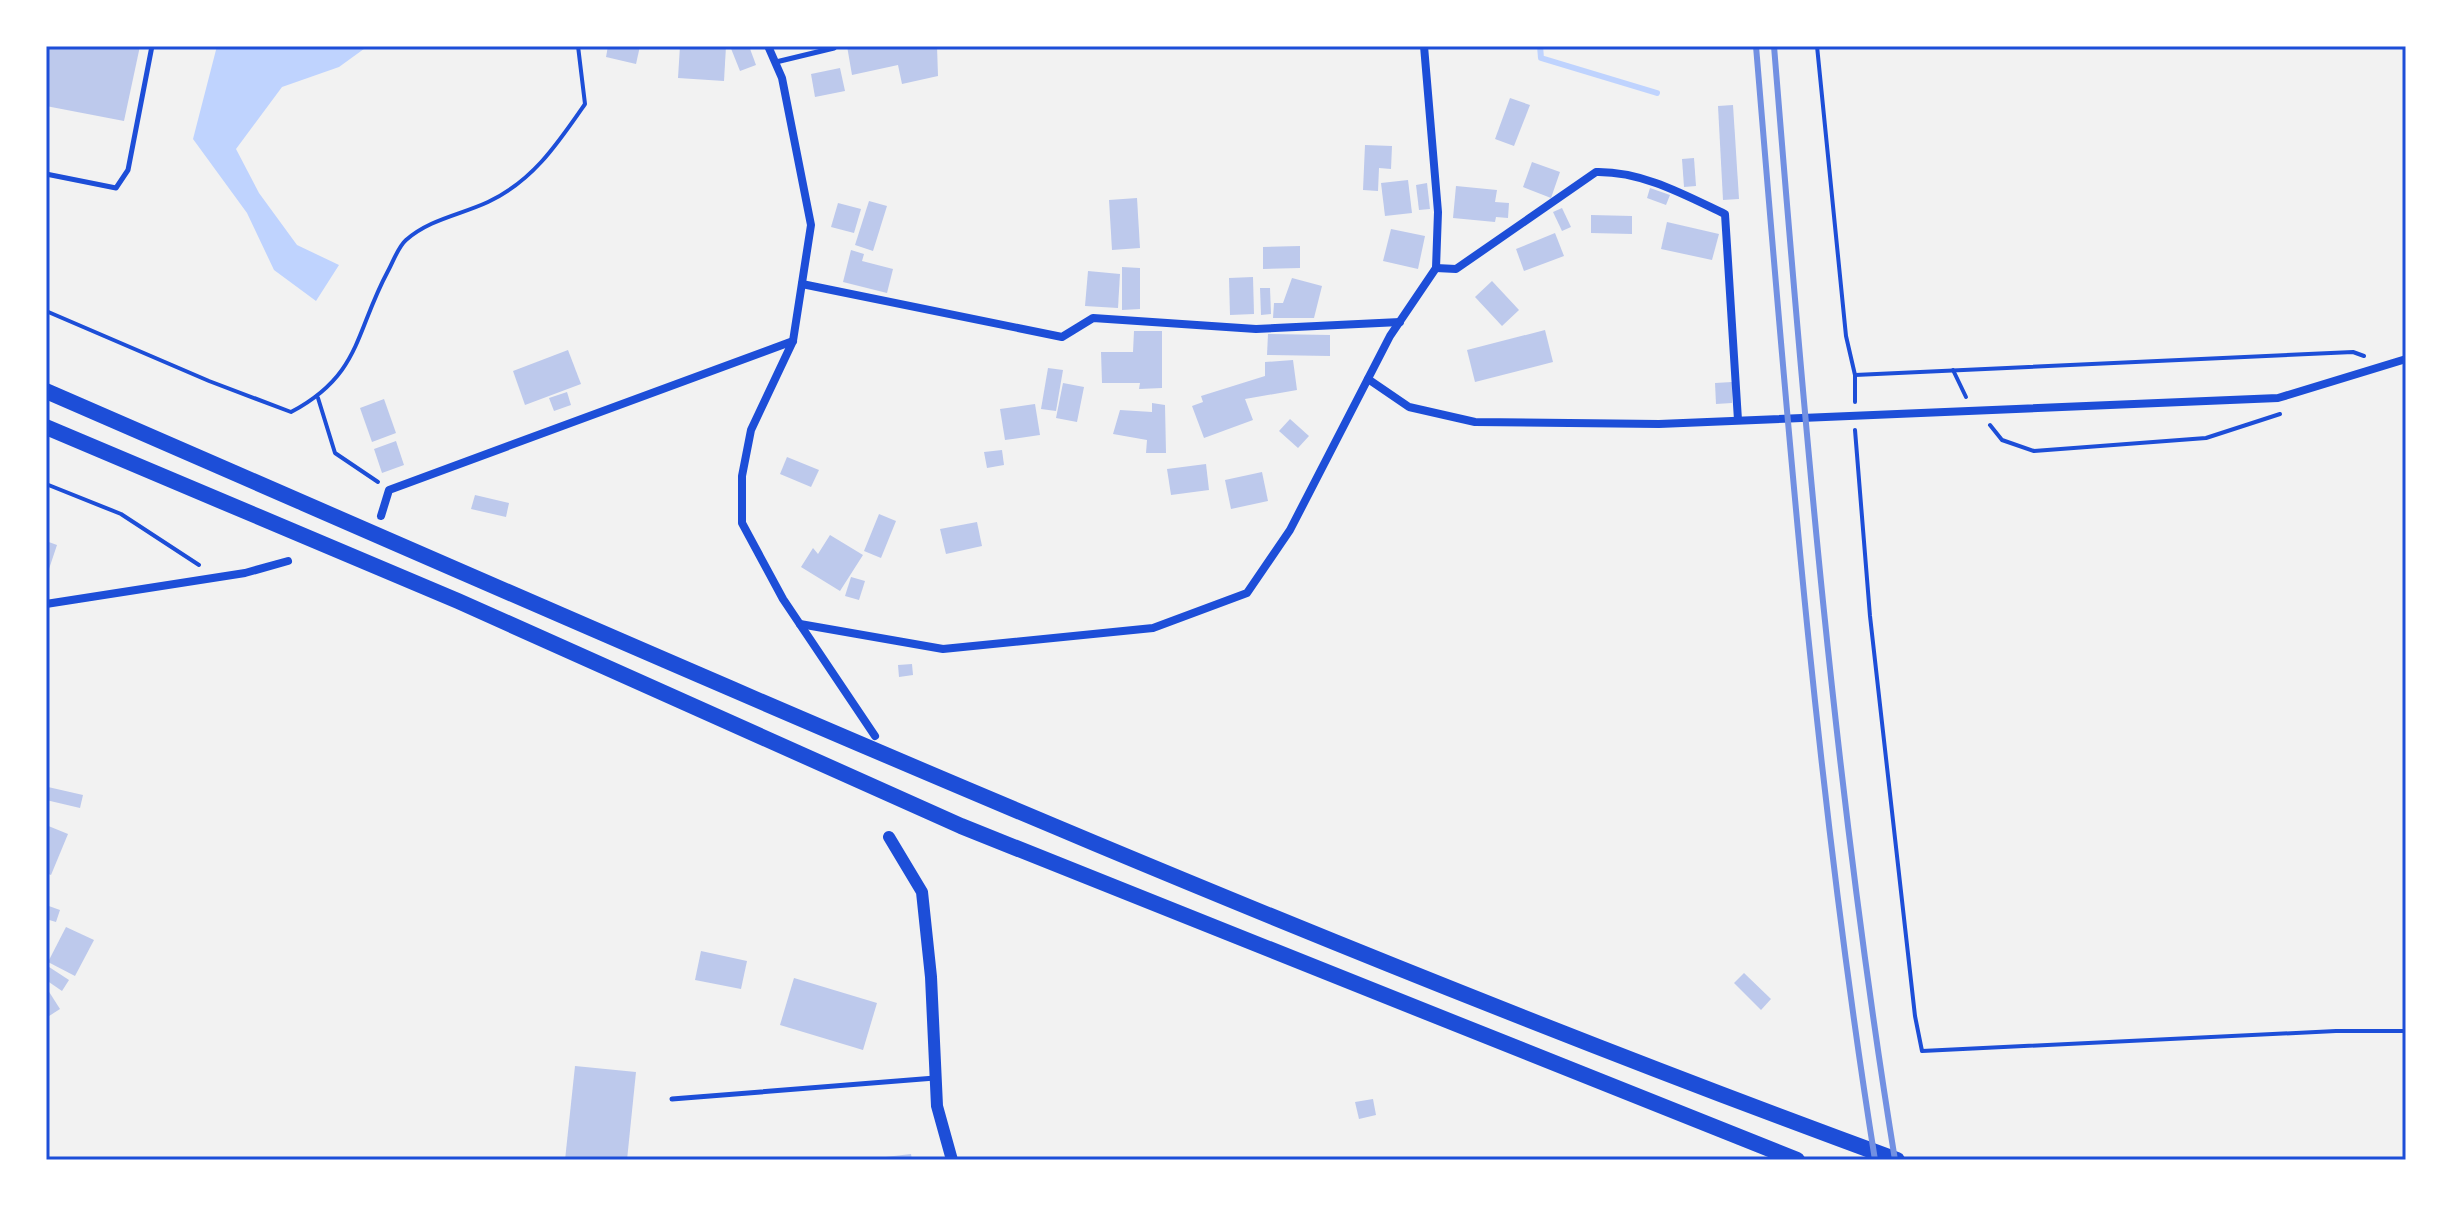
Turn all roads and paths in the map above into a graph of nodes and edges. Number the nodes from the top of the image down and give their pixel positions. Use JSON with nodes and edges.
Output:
{"nodes":[{"id":1,"x":152,"y":46,"type":"edge"},
{"id":2,"x":578,"y":46,"type":"edge"},
{"id":3,"x":768,"y":46,"type":"edge"},
{"id":4,"x":1424,"y":46,"type":"edge"},
{"id":5,"x":1817,"y":46,"type":"edge"},
{"id":6,"x":834,"y":48,"type":"dead end"},
{"id":7,"x":775,"y":62,"type":"junction"},
{"id":8,"x":46,"y":174,"type":"edge"},
{"id":9,"x":1436,"y":268,"type":"junction"},
{"id":10,"x":802,"y":284,"type":"junction"},
{"id":11,"x":46,"y":311,"type":"edge"},
{"id":12,"x":1400,"y":322,"type":"junction"},
{"id":13,"x":793,"y":341,"type":"junction"},
{"id":14,"x":2406,"y":359,"type":"edge"},
{"id":15,"x":1368,"y":379,"type":"junction"},
{"id":16,"x":46,"y":391,"type":"edge"},
{"id":17,"x":318,"y":398,"type":"junction"},
{"id":18,"x":1738,"y":420,"type":"junction"},
{"id":19,"x":46,"y":427,"type":"edge"},
{"id":20,"x":46,"y":484,"type":"edge"},
{"id":21,"x":389,"y":490,"type":"junction"},
{"id":22,"x":381,"y":516,"type":"dead end"},
{"id":23,"x":288,"y":561,"type":"dead end"},
{"id":24,"x":217,"y":577,"type":"junction"},
{"id":25,"x":46,"y":604,"type":"edge"},
{"id":26,"x":800,"y":624,"type":"junction"},
{"id":27,"x":875,"y":736,"type":"dead end"},
{"id":28,"x":889,"y":837,"type":"dead end"},
{"id":29,"x":2406,"y":1031,"type":"edge"},
{"id":30,"x":936,"y":1078,"type":"junction"},
{"id":31,"x":672,"y":1099,"type":"dead end"},
{"id":32,"x":952,"y":1160,"type":"edge"},
{"id":33,"x":1797,"y":1160,"type":"edge"},
{"id":34,"x":1897,"y":1160,"type":"edge"}],
"edges":[{"from":1,"to":8,"type":"lane"},
{"from":2,"to":17,"type":"path"},
{"from":3,"to":7,"type":"street"},
{"from":4,"to":9,"type":"street"},
{"from":5,"to":29,"type":"path"},
{"from":6,"to":7,"type":"lane"},
{"from":7,"to":10,"type":"street"},
{"from":9,"to":12,"type":"street"},
{"from":9,"to":18,"type":"street"},
{"from":10,"to":12,"type":"street"},
{"from":10,"to":13,"type":"street"},
{"from":11,"to":17,"type":"path"},
{"from":12,"to":15,"type":"street"},
{"from":13,"to":21,"type":"street"},
{"from":13,"to":26,"type":"street"},
{"from":14,"to":18,"type":"street"},
{"from":15,"to":18,"type":"street"},
{"from":15,"to":26,"type":"street"},
{"from":16,"to":34,"type":"highway"},
{"from":17,"to":21,"type":"path"},
{"from":19,"to":33,"type":"highway"},
{"from":20,"to":24,"type":"path"},
{"from":21,"to":22,"type":"street"},
{"from":23,"to":24,"type":"street"},
{"from":24,"to":25,"type":"street"},
{"from":26,"to":27,"type":"street"},
{"from":28,"to":30,"type":"street"},
{"from":30,"to":31,"type":"lane"},
{"from":30,"to":32,"type":"street"}]}
